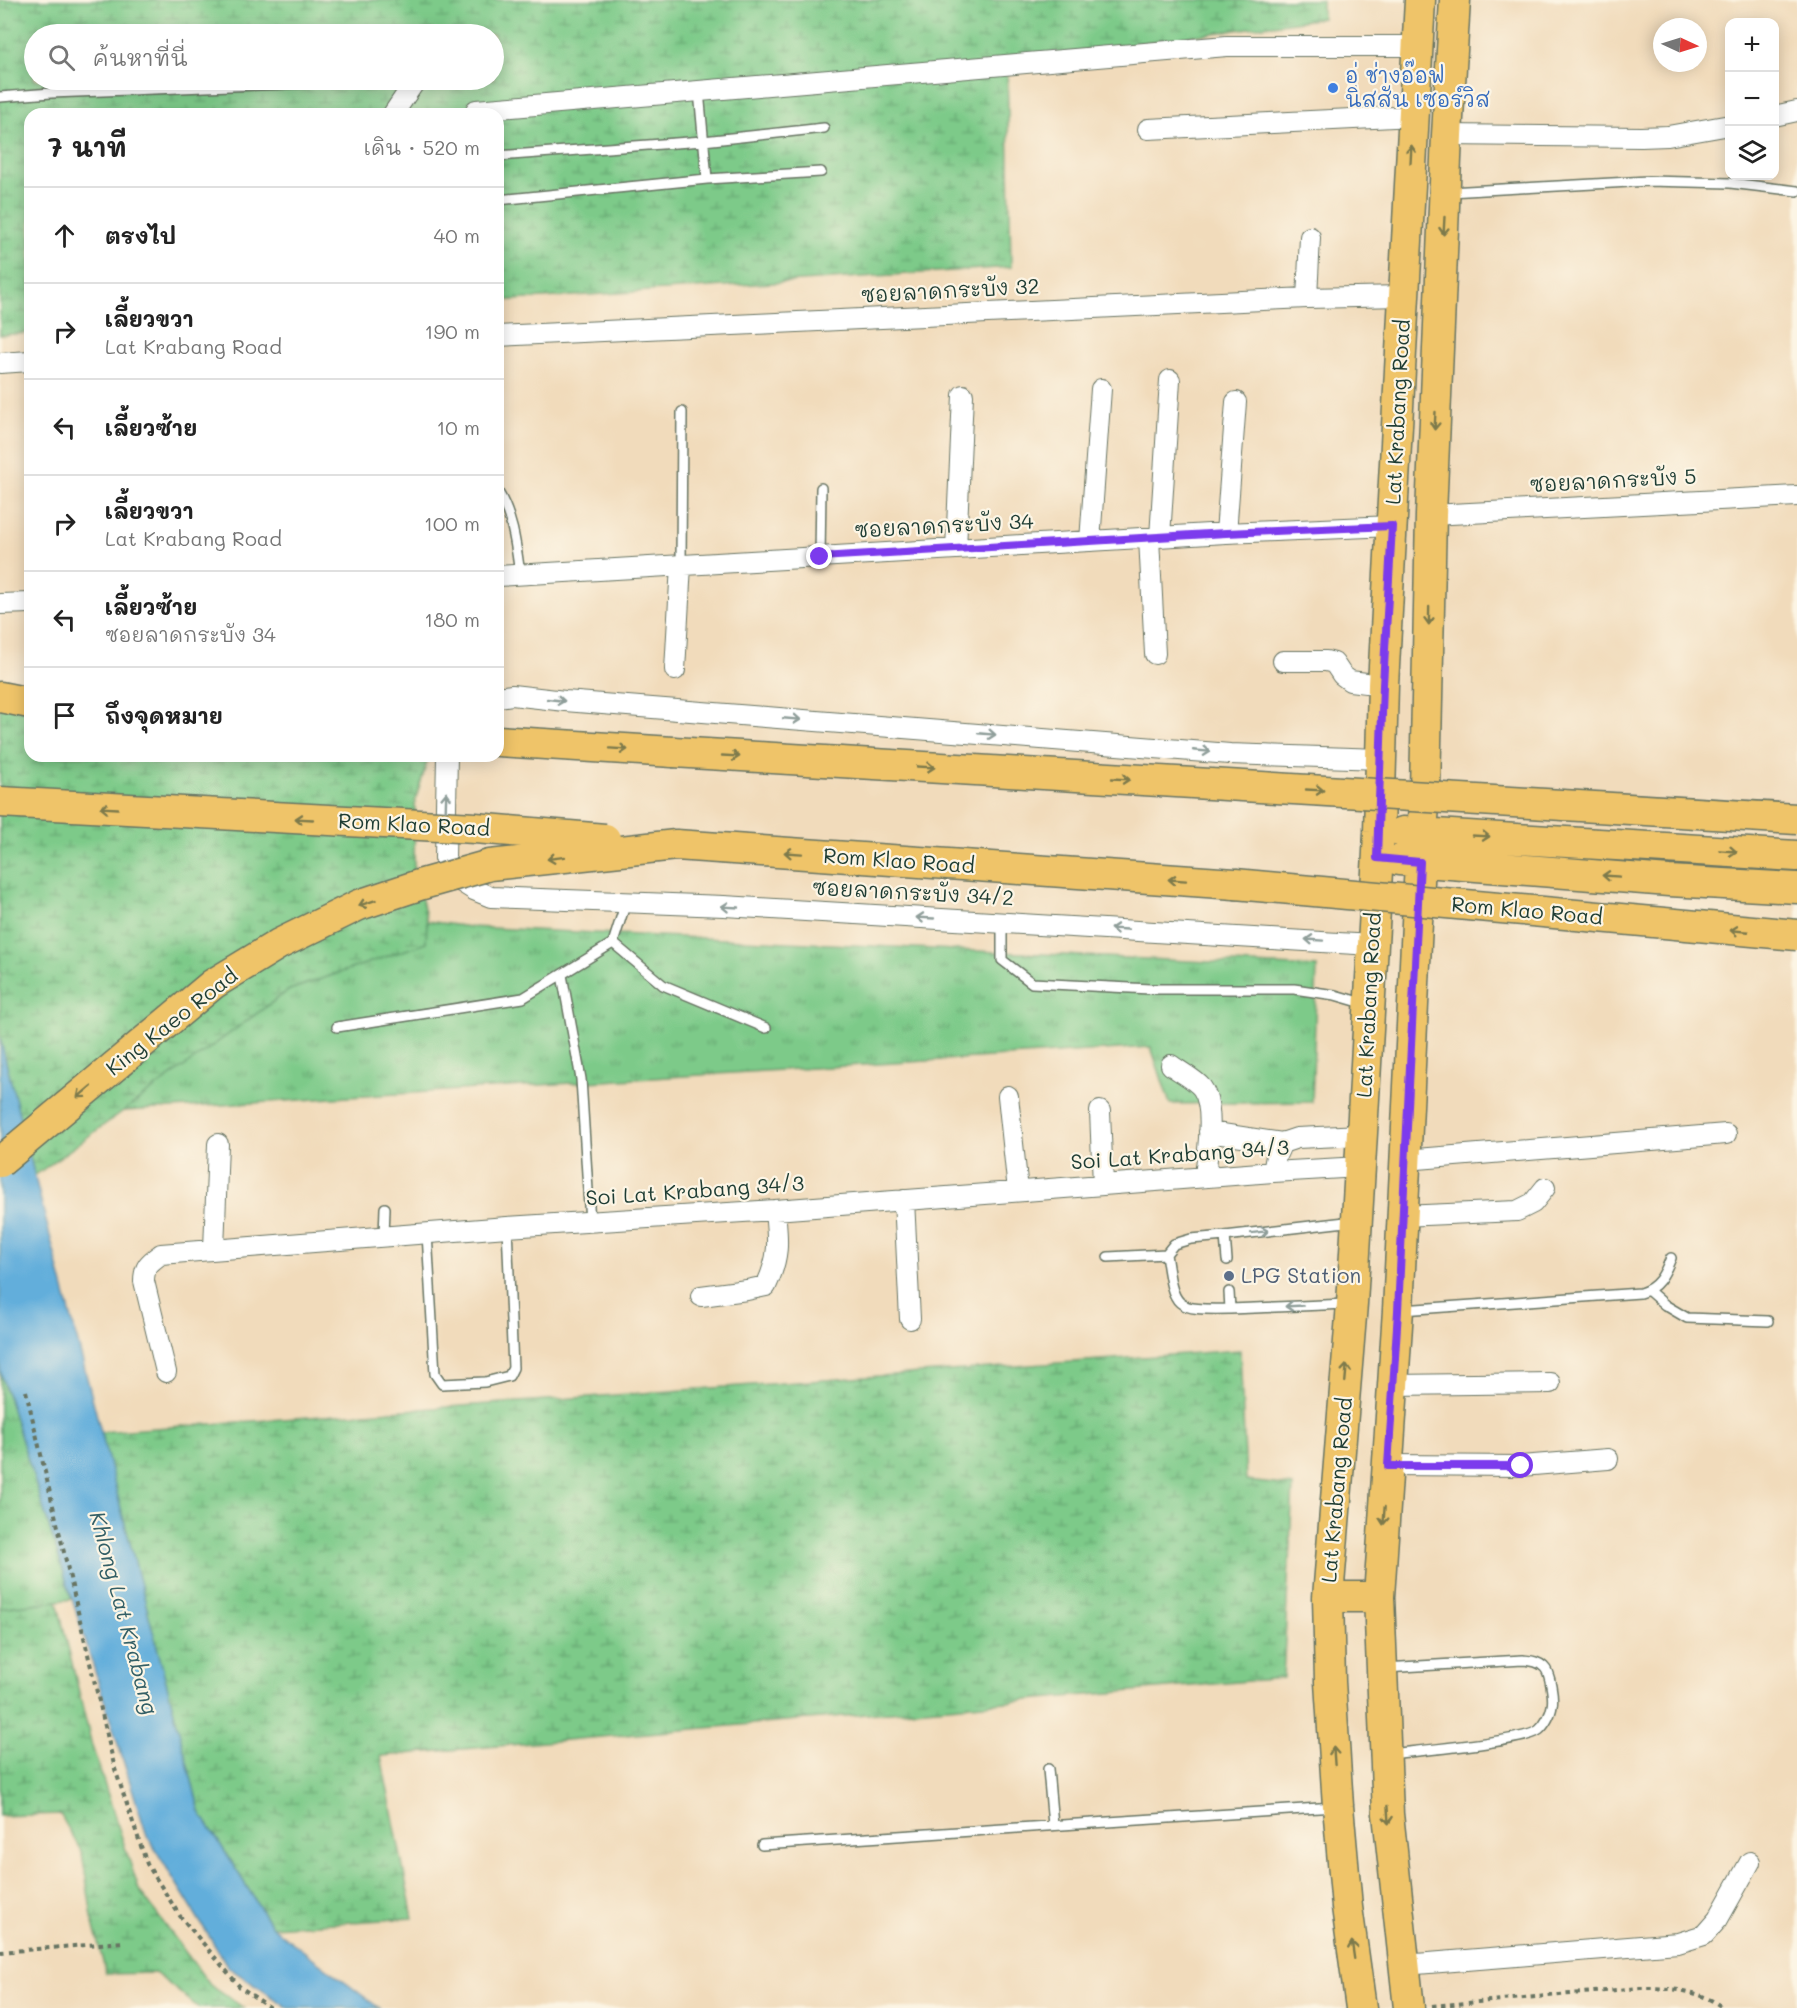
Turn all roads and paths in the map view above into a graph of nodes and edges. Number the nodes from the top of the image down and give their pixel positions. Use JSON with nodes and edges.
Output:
{"nodes":[{"id":1,"x":1420,"y":0,"type":"edge"},
{"id":2,"x":1455,"y":0,"type":"edge"},
{"id":3,"x":1417,"y":46,"type":"junction"},
{"id":4,"x":129,"y":90,"type":"edge"},
{"id":5,"x":409,"y":90,"type":"edge"},
{"id":6,"x":699,"y":91,"type":"junction"},
{"id":7,"x":0,"y":97,"type":"edge"},
{"id":8,"x":397,"y":108,"type":"edge"},
{"id":9,"x":499,"y":108,"type":"edge"},
{"id":10,"x":1797,"y":111,"type":"edge"},
{"id":11,"x":1779,"y":115,"type":"edge"},
{"id":12,"x":1414,"y":116,"type":"junction"},
{"id":13,"x":1725,"y":126,"type":"edge"},
{"id":14,"x":824,"y":128,"type":"dead end"},
{"id":15,"x":1148,"y":129,"type":"dead end"},
{"id":16,"x":1447,"y":135,"type":"junction"},
{"id":17,"x":703,"y":141,"type":"junction"},
{"id":18,"x":504,"y":156,"type":"edge"},
{"id":19,"x":821,"y":172,"type":"dead end"},
{"id":20,"x":707,"y":179,"type":"junction"},
{"id":21,"x":1797,"y":191,"type":"edge"},
{"id":22,"x":1445,"y":192,"type":"junction"},
{"id":23,"x":504,"y":199,"type":"edge"},
{"id":24,"x":1310,"y":237,"type":"dead end"},
{"id":25,"x":1404,"y":296,"type":"junction"},
{"id":26,"x":1307,"y":298,"type":"junction"},
{"id":27,"x":504,"y":336,"type":"edge"},
{"id":28,"x":24,"y":361,"type":"edge"},
{"id":29,"x":0,"y":363,"type":"edge"},
{"id":30,"x":1170,"y":380,"type":"dead end"},
{"id":31,"x":1101,"y":389,"type":"dead end"},
{"id":32,"x":963,"y":395,"type":"dead end"},
{"id":33,"x":1236,"y":402,"type":"dead end"},
{"id":34,"x":682,"y":412,"type":"dead end"},
{"id":35,"x":821,"y":488,"type":"dead end"},
{"id":36,"x":1797,"y":496,"type":"edge"},
{"id":37,"x":504,"y":502,"type":"edge"},
{"id":38,"x":1431,"y":515,"type":"junction"},
{"id":39,"x":1392,"y":526,"type":"junction"},
{"id":40,"x":1226,"y":533,"type":"junction"},
{"id":41,"x":1154,"y":537,"type":"junction"},
{"id":42,"x":1090,"y":541,"type":"junction"},
{"id":43,"x":956,"y":549,"type":"junction"},
{"id":44,"x":820,"y":557,"type":"junction"},
{"id":45,"x":681,"y":565,"type":"junction"},
{"id":46,"x":520,"y":574,"type":"junction"},
{"id":47,"x":504,"y":575,"type":"edge"},
{"id":48,"x":0,"y":598,"type":"edge"},
{"id":49,"x":24,"y":602,"type":"edge"},
{"id":50,"x":1155,"y":654,"type":"dead end"},
{"id":51,"x":1283,"y":661,"type":"dead end"},
{"id":52,"x":675,"y":670,"type":"dead end"},
{"id":53,"x":1383,"y":685,"type":"junction"},
{"id":54,"x":504,"y":696,"type":"edge"},
{"id":55,"x":0,"y":697,"type":"edge"},
{"id":56,"x":24,"y":703,"type":"edge"},
{"id":57,"x":0,"y":710,"type":"edge"},
{"id":58,"x":24,"y":711,"type":"edge"},
{"id":59,"x":504,"y":741,"type":"edge"},
{"id":60,"x":1380,"y":759,"type":"junction"},
{"id":61,"x":447,"y":762,"type":"edge"},
{"id":62,"x":0,"y":802,"type":"edge"},
{"id":63,"x":1797,"y":819,"type":"edge"},
{"id":64,"x":1423,"y":832,"type":"junction"},
{"id":65,"x":676,"y":845,"type":"junction"},
{"id":66,"x":1378,"y":845,"type":"junction"},
{"id":67,"x":1797,"y":856,"type":"edge"},
{"id":68,"x":1420,"y":862,"type":"junction"},
{"id":69,"x":1797,"y":888,"type":"edge"},
{"id":70,"x":626,"y":902,"type":"junction"},
{"id":71,"x":1002,"y":922,"type":"junction"},
{"id":72,"x":1797,"y":935,"type":"edge"},
{"id":73,"x":613,"y":943,"type":"junction"},
{"id":74,"x":1372,"y":945,"type":"junction"},
{"id":75,"x":562,"y":975,"type":"junction"},
{"id":76,"x":1370,"y":1005,"type":"junction"},
{"id":77,"x":337,"y":1027,"type":"dead end"},
{"id":78,"x":766,"y":1028,"type":"dead end"},
{"id":79,"x":1171,"y":1065,"type":"dead end"},
{"id":80,"x":1008,"y":1096,"type":"dead end"},
{"id":81,"x":1100,"y":1111,"type":"dead end"},
{"id":82,"x":1209,"y":1132,"type":"junction"},
{"id":83,"x":1726,"y":1134,"type":"dead end"},
{"id":84,"x":1362,"y":1135,"type":"junction"},
{"id":85,"x":1282,"y":1143,"type":"junction"},
{"id":86,"x":218,"y":1144,"type":"dead end"},
{"id":87,"x":1405,"y":1160,"type":"junction"},
{"id":88,"x":0,"y":1162,"type":"edge"},
{"id":89,"x":1360,"y":1167,"type":"junction"},
{"id":90,"x":1273,"y":1172,"type":"junction"},
{"id":91,"x":1205,"y":1177,"type":"junction"},
{"id":92,"x":1103,"y":1185,"type":"junction"},
{"id":93,"x":1545,"y":1188,"type":"dead end"},
{"id":94,"x":1018,"y":1191,"type":"junction"},
{"id":95,"x":904,"y":1200,"type":"junction"},
{"id":96,"x":385,"y":1208,"type":"dead end"},
{"id":97,"x":775,"y":1210,"type":"junction"},
{"id":98,"x":1402,"y":1216,"type":"junction"},
{"id":99,"x":1356,"y":1221,"type":"junction"},
{"id":100,"x":590,"y":1222,"type":"junction"},
{"id":101,"x":507,"y":1227,"type":"junction"},
{"id":102,"x":427,"y":1233,"type":"junction"},
{"id":103,"x":384,"y":1236,"type":"junction"},
{"id":104,"x":1225,"y":1236,"type":"junction"},
{"id":105,"x":214,"y":1249,"type":"junction"},
{"id":106,"x":1166,"y":1254,"type":"junction"},
{"id":107,"x":1108,"y":1257,"type":"dead end"},
{"id":108,"x":1671,"y":1258,"type":"dead end"},
{"id":109,"x":1227,"y":1260,"type":"dead end"},
{"id":110,"x":1649,"y":1291,"type":"junction"},
{"id":111,"x":1229,"y":1292,"type":"dead end"},
{"id":112,"x":701,"y":1296,"type":"dead end"},
{"id":113,"x":1352,"y":1304,"type":"junction"},
{"id":114,"x":1230,"y":1309,"type":"junction"},
{"id":115,"x":1398,"y":1311,"type":"junction"},
{"id":116,"x":910,"y":1319,"type":"dead end"},
{"id":117,"x":1768,"y":1321,"type":"dead end"},
{"id":118,"x":166,"y":1372,"type":"dead end"},
{"id":119,"x":1550,"y":1383,"type":"dead end"},
{"id":120,"x":1392,"y":1385,"type":"junction"},
{"id":121,"x":26,"y":1391,"type":"dead end"},
{"id":122,"x":1608,"y":1459,"type":"dead end"},
{"id":123,"x":1388,"y":1466,"type":"junction"},
{"id":124,"x":1379,"y":1597,"type":"junction"},
{"id":125,"x":1328,"y":1598,"type":"junction"},
{"id":126,"x":1382,"y":1668,"type":"junction"},
{"id":127,"x":1385,"y":1755,"type":"junction"},
{"id":128,"x":1048,"y":1768,"type":"dead end"},
{"id":129,"x":1338,"y":1806,"type":"junction"},
{"id":130,"x":1053,"y":1825,"type":"junction"},
{"id":131,"x":762,"y":1845,"type":"dead end"},
{"id":132,"x":1750,"y":1862,"type":"dead end"},
{"id":133,"x":124,"y":1942,"type":"dead end"},
{"id":134,"x":0,"y":1952,"type":"edge"},
{"id":135,"x":1404,"y":1965,"type":"junction"},
{"id":136,"x":1417,"y":2007,"type":"edge"},
{"id":137,"x":271,"y":2008,"type":"edge"},
{"id":138,"x":1362,"y":2008,"type":"edge"},
{"id":139,"x":1722,"y":2008,"type":"edge"}],
"edges":[{"from":1,"to":3,"type":"main road","name":"Lat Krabang Road"},
{"from":2,"to":16,"type":"main road","name":"Lat Krabang Road"},
{"from":3,"to":6,"type":"street"},
{"from":3,"to":12,"type":"main road","name":"Lat Krabang Road"},
{"from":4,"to":7,"type":"lane"},
{"from":5,"to":8,"type":"street"},
{"from":6,"to":9,"type":"street"},
{"from":6,"to":17,"type":"lane"},
{"from":10,"to":11,"type":"street"},
{"from":12,"to":15,"type":"street"},
{"from":25,"to":12,"type":"main road","name":"Lat Krabang Road","one_way":true},
{"from":13,"to":16,"type":"street"},
{"from":14,"to":17,"type":"lane"},
{"from":16,"to":22,"type":"main road","name":"Lat Krabang Road"},
{"from":17,"to":18,"type":"lane"},
{"from":17,"to":20,"type":"lane"},
{"from":19,"to":20,"type":"lane"},
{"from":20,"to":23,"type":"lane"},
{"from":21,"to":22,"type":"lane"},
{"from":22,"to":38,"type":"main road","name":"Lat Krabang Road","one_way":true},
{"from":24,"to":26,"type":"street"},
{"from":25,"to":26,"type":"street","name":"ซอยลาดกระบัง 32"},
{"from":25,"to":39,"type":"main road","name":"Lat Krabang Road"},
{"from":26,"to":27,"type":"street","name":"ซอยลาดกระบัง 32"},
{"from":28,"to":29,"type":"street"},
{"from":30,"to":41,"type":"street"},
{"from":31,"to":42,"type":"street"},
{"from":32,"to":43,"type":"street"},
{"from":33,"to":40,"type":"street"},
{"from":34,"to":45,"type":"lane"},
{"from":35,"to":44,"type":"lane"},
{"from":36,"to":38,"type":"street","name":"ซอยลาดกระบัง 5"},
{"from":37,"to":46,"type":"lane"},
{"from":38,"to":64,"type":"main road","name":"Lat Krabang Road","one_way":true},
{"from":39,"to":40,"type":"street","name":"ซอยลาดกระบัง 34"},
{"from":39,"to":53,"type":"main road","name":"Lat Krabang Road"},
{"from":40,"to":41,"type":"street","name":"ซอยลาดกระบัง 34"},
{"from":41,"to":42,"type":"street","name":"ซอยลาดกระบัง 34"},
{"from":41,"to":50,"type":"street"},
{"from":42,"to":43,"type":"street","name":"ซอยลาดกระบัง 34"},
{"from":43,"to":44,"type":"street","name":"ซอยลาดกระบัง 34"},
{"from":44,"to":45,"type":"street","name":"ซอยลาดกระบัง 34"},
{"from":45,"to":46,"type":"street","name":"ซอยลาดกระบัง 34"},
{"from":45,"to":52,"type":"street"},
{"from":46,"to":47,"type":"street","name":"ซอยลาดกระบัง 34"},
{"from":48,"to":49,"type":"street"},
{"from":51,"to":53,"type":"street"},
{"from":53,"to":60,"type":"main road","name":"Lat Krabang Road"},
{"from":54,"to":60,"type":"street","one_way":true},
{"from":55,"to":56,"type":"main road"},
{"from":57,"to":58,"type":"main road"},
{"from":59,"to":63,"type":"main road","one_way":true,"bridge":true},
{"from":60,"to":66,"type":"main road","name":"Lat Krabang Road"},
{"from":70,"to":61,"type":"street","name":"ซอยลาดกระบัง 34/2","one_way":true},
{"from":65,"to":62,"type":"main road","name":"Rom Klao Road","one_way":true,"bridge":true},
{"from":64,"to":66,"type":"main road"},
{"from":64,"to":67,"type":"main road","one_way":true},
{"from":64,"to":68,"type":"main road","name":"Lat Krabang Road"},
{"from":72,"to":65,"type":"main road","name":"Rom Klao Road","one_way":true,"bridge":true},
{"from":65,"to":88,"type":"main road","name":"King Kaeo Road","one_way":true,"bridge":true},
{"from":66,"to":68,"type":"main road","name":"Rom Klao Road"},
{"from":66,"to":74,"type":"main road","name":"Lat Krabang Road"},
{"from":69,"to":68,"type":"main road","name":"Rom Klao Road","one_way":true},
{"from":68,"to":87,"type":"main road","name":"Lat Krabang Road"},
{"from":71,"to":70,"type":"street","name":"ซอยลาดกระบัง 34/2","one_way":true},
{"from":70,"to":73,"type":"lane"},
{"from":74,"to":71,"type":"street","name":"ซอยลาดกระบัง 34/2","one_way":true},
{"from":71,"to":76,"type":"lane"},
{"from":73,"to":75,"type":"lane"},
{"from":73,"to":78,"type":"lane"},
{"from":74,"to":76,"type":"main road","name":"Lat Krabang Road"},
{"from":75,"to":77,"type":"lane"},
{"from":75,"to":100,"type":"lane"},
{"from":76,"to":84,"type":"main road","name":"Lat Krabang Road"},
{"from":79,"to":82,"type":"street"},
{"from":80,"to":94,"type":"street"},
{"from":81,"to":92,"type":"street"},
{"from":82,"to":85,"type":"street"},
{"from":82,"to":91,"type":"street"},
{"from":83,"to":87,"type":"street"},
{"from":84,"to":85,"type":"street"},
{"from":84,"to":89,"type":"main road","name":"Lat Krabang Road"},
{"from":85,"to":90,"type":"street"},
{"from":86,"to":105,"type":"street"},
{"from":87,"to":98,"type":"main road","name":"Lat Krabang Road"},
{"from":89,"to":90,"type":"street","name":"Soi Lat Krabang 34/3"},
{"from":89,"to":99,"type":"main road","name":"Lat Krabang Road"},
{"from":90,"to":91,"type":"street","name":"Soi Lat Krabang 34/3"},
{"from":91,"to":92,"type":"street","name":"Soi Lat Krabang 34/3"},
{"from":92,"to":94,"type":"street","name":"Soi Lat Krabang 34/3"},
{"from":93,"to":98,"type":"street"},
{"from":94,"to":95,"type":"street","name":"Soi Lat Krabang 34/3"},
{"from":95,"to":97,"type":"street","name":"Soi Lat Krabang 34/3"},
{"from":95,"to":116,"type":"street"},
{"from":96,"to":103,"type":"lane"},
{"from":97,"to":100,"type":"street","name":"Soi Lat Krabang 34/3"},
{"from":97,"to":112,"type":"street"},
{"from":98,"to":115,"type":"main road","name":"Lat Krabang Road"},
{"from":104,"to":99,"type":"lane","one_way":true},
{"from":99,"to":113,"type":"main road","name":"Lat Krabang Road"},
{"from":100,"to":101,"type":"street","name":"Soi Lat Krabang 34/3"},
{"from":101,"to":102,"type":"street","name":"Soi Lat Krabang 34/3"},
{"from":101,"to":102,"type":"lane"},
{"from":102,"to":103,"type":"street","name":"Soi Lat Krabang 34/3"},
{"from":103,"to":105,"type":"street","name":"Soi Lat Krabang 34/3"},
{"from":104,"to":106,"type":"lane"},
{"from":104,"to":109,"type":"lane"},
{"from":105,"to":118,"type":"street","name":"Soi Lat Krabang 34/3"},
{"from":106,"to":107,"type":"lane"},
{"from":106,"to":114,"type":"lane"},
{"from":108,"to":110,"type":"lane"},
{"from":110,"to":115,"type":"lane"},
{"from":110,"to":117,"type":"lane"},
{"from":111,"to":114,"type":"lane"},
{"from":113,"to":114,"type":"lane","one_way":true},
{"from":125,"to":113,"type":"main road","name":"Lat Krabang Road","one_way":true},
{"from":115,"to":120,"type":"main road","name":"Lat Krabang Road"},
{"from":119,"to":120,"type":"street"},
{"from":120,"to":123,"type":"main road","name":"Lat Krabang Road"},
{"from":121,"to":137,"type":"path"},
{"from":122,"to":123,"type":"street"},
{"from":123,"to":124,"type":"main road","name":"Lat Krabang Road","one_way":true},
{"from":124,"to":125,"type":"main road"},
{"from":124,"to":126,"type":"main road","name":"Lat Krabang Road"},
{"from":129,"to":125,"type":"main road","name":"Lat Krabang Road","one_way":true},
{"from":126,"to":127,"type":"main road","name":"Lat Krabang Road"},
{"from":126,"to":127,"type":"lane"},
{"from":127,"to":135,"type":"main road","name":"Lat Krabang Road","one_way":true},
{"from":128,"to":130,"type":"lane"},
{"from":129,"to":130,"type":"lane"},
{"from":138,"to":129,"type":"main road","name":"Lat Krabang Road","one_way":true},
{"from":130,"to":131,"type":"lane"},
{"from":132,"to":135,"type":"street"},
{"from":133,"to":134,"type":"path"},
{"from":135,"to":136,"type":"main road","name":"Lat Krabang Road"},
{"from":136,"to":139,"type":"path"}]}
